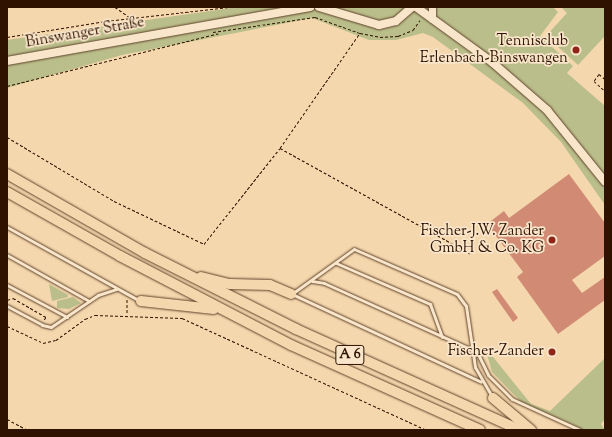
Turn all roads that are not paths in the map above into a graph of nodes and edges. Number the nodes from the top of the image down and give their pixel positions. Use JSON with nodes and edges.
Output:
{"nodes":[{"id":1,"x":310,"y":7,"type":"edge"},
{"id":2,"x":319,"y":7,"type":"edge"},
{"id":3,"x":412,"y":7,"type":"edge"},
{"id":4,"x":432,"y":7,"type":"edge"},
{"id":5,"x":420,"y":9,"type":"edge"},
{"id":6,"x":432,"y":19,"type":"junction"},
{"id":7,"x":7,"y":61,"type":"edge"},
{"id":8,"x":7,"y":174,"type":"edge"},
{"id":9,"x":605,"y":182,"type":"edge"},
{"id":10,"x":7,"y":192,"type":"edge"},
{"id":11,"x":7,"y":227,"type":"edge"},
{"id":12,"x":7,"y":255,"type":"edge"},
{"id":13,"x":336,"y":263,"type":"junction"},
{"id":14,"x":183,"y":272,"type":"junction"},
{"id":15,"x":312,"y":281,"type":"junction"},
{"id":16,"x":7,"y":285,"type":"edge"},
{"id":17,"x":116,"y":289,"type":"junction"},
{"id":18,"x":291,"y":294,"type":"junction"},
{"id":19,"x":89,"y":301,"type":"junction"},
{"id":20,"x":141,"y":301,"type":"joint"},
{"id":21,"x":7,"y":306,"type":"edge"},
{"id":22,"x":222,"y":310,"type":"junction"},
{"id":23,"x":67,"y":317,"type":"junction"},
{"id":24,"x":442,"y":337,"type":"junction"},
{"id":25,"x":471,"y":350,"type":"junction"},
{"id":26,"x":481,"y":382,"type":"junction"},
{"id":27,"x":493,"y":398,"type":"joint"},
{"id":28,"x":480,"y":430,"type":"edge"},
{"id":29,"x":520,"y":430,"type":"edge"},
{"id":30,"x":531,"y":430,"type":"edge"},
{"id":31,"x":580,"y":430,"type":"edge"}],
"edges":[{"from":1,"to":7,"type":"main road","name":"Binswanger Straße"},
{"from":2,"to":3,"type":"main road"},
{"from":4,"to":6,"type":"street"},
{"from":5,"to":6,"type":"main road"},
{"from":6,"to":9,"type":"main road"},
{"from":8,"to":14,"type":"highway","number":"A 6"},
{"from":10,"to":22,"type":"highway","number":"A 6"},
{"from":11,"to":17,"type":"lane"},
{"from":12,"to":19,"type":"lane"},
{"from":13,"to":15,"type":"lane"},
{"from":13,"to":24,"type":"lane"},
{"from":13,"to":25,"type":"lane"},
{"from":14,"to":18,"type":"highway"},
{"from":14,"to":29,"type":"highway","number":"A 6"},
{"from":15,"to":18,"type":"lane"},
{"from":15,"to":24,"type":"lane"},
{"from":16,"to":23,"type":"lane"},
{"from":17,"to":19,"type":"lane"},
{"from":17,"to":20,"type":"lane"},
{"from":18,"to":26,"type":"lane"},
{"from":19,"to":23,"type":"lane"},
{"from":20,"to":22,"type":"highway"},
{"from":21,"to":23,"type":"lane"},
{"from":22,"to":28,"type":"highway","number":"A 6"},
{"from":24,"to":25,"type":"lane"},
{"from":25,"to":26,"type":"lane"},
{"from":25,"to":31,"type":"lane"},
{"from":26,"to":27,"type":"lane"},
{"from":27,"to":30,"type":"highway"}]}
